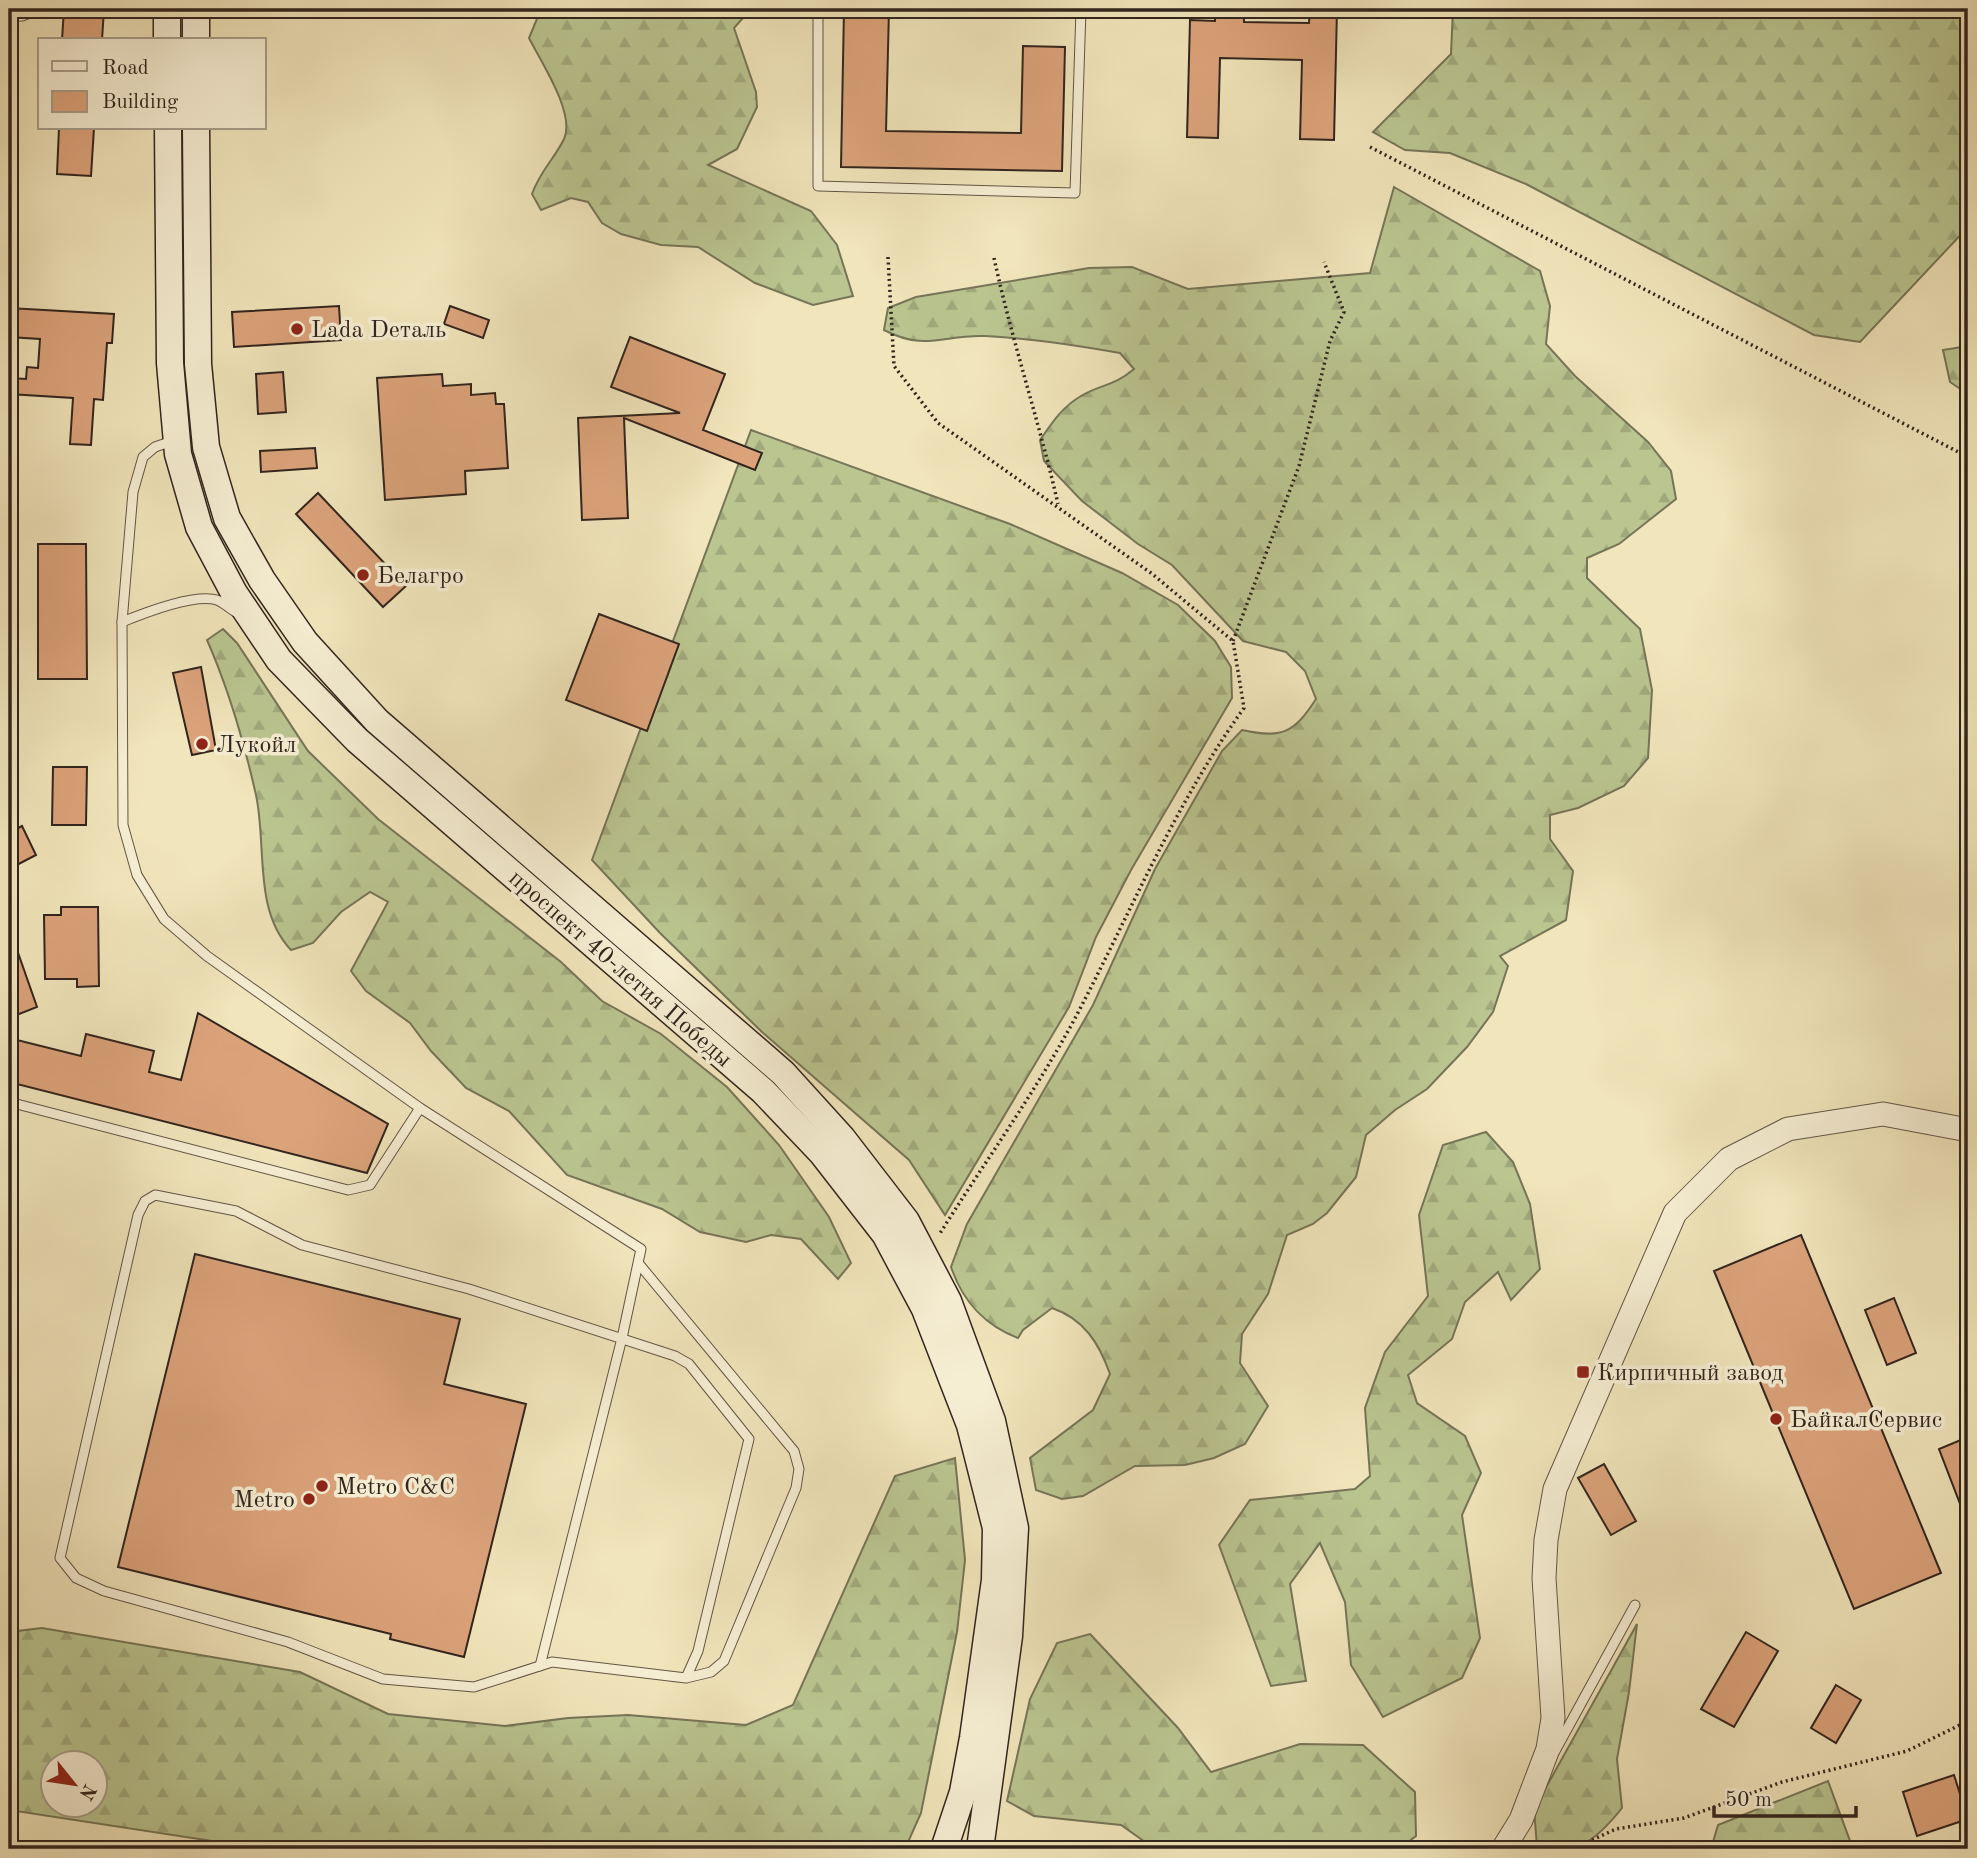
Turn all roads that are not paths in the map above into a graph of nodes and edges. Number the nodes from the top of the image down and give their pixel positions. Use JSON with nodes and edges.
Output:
{"nodes":[{"id":1,"x":40,"y":9,"type":"edge"},
{"id":2,"x":167,"y":9,"type":"edge"},
{"id":3,"x":196,"y":9,"type":"edge"},
{"id":4,"x":817,"y":9,"type":"edge"},
{"id":5,"x":1081,"y":9,"type":"edge"},
{"id":6,"x":9,"y":17,"type":"edge"},
{"id":7,"x":167,"y":38,"type":"edge"},
{"id":8,"x":196,"y":38,"type":"edge"},
{"id":9,"x":168,"y":130,"type":"edge"},
{"id":10,"x":197,"y":130,"type":"edge"},
{"id":11,"x":205,"y":434,"type":"junction"},
{"id":12,"x":177,"y":439,"type":"junction"},
{"id":13,"x":122,"y":622,"type":"junction"},
{"id":14,"x":254,"y":624,"type":"junction"},
{"id":15,"x":9,"y":1102,"type":"edge"},
{"id":16,"x":420,"y":1108,"type":"junction"},
{"id":17,"x":1968,"y":1130,"type":"edge"},
{"id":18,"x":639,"y":1264,"type":"junction"},
{"id":19,"x":622,"y":1338,"type":"junction"},
{"id":20,"x":1635,"y":1605,"type":"dead end"},
{"id":21,"x":540,"y":1666,"type":"junction"},
{"id":22,"x":686,"y":1678,"type":"junction"},
{"id":23,"x":1537,"y":1781,"type":"junction"},
{"id":24,"x":982,"y":1848,"type":"edge"},
{"id":25,"x":944,"y":1849,"type":"edge"},
{"id":26,"x":1503,"y":1849,"type":"edge"}],
"edges":[{"from":1,"to":6,"type":"lane"},
{"from":2,"to":7,"type":"main road"},
{"from":3,"to":8,"type":"main road"},
{"from":4,"to":5,"type":"lane"},
{"from":9,"to":12,"type":"main road","name":"проспект 40-летия Победы"},
{"from":10,"to":11,"type":"main road","name":"проспект 40-летия Победы"},
{"from":11,"to":12,"type":"main road"},
{"from":11,"to":24,"type":"main road","name":"проспект 40-летия Победы"},
{"from":12,"to":13,"type":"lane"},
{"from":12,"to":14,"type":"main road","name":"проспект 40-летия Победы"},
{"from":13,"to":14,"type":"lane"},
{"from":13,"to":16,"type":"lane"},
{"from":14,"to":25,"type":"main road","name":"проспект 40-летия Победы"},
{"from":15,"to":16,"type":"lane"},
{"from":16,"to":18,"type":"lane"},
{"from":17,"to":23,"type":"street"},
{"from":18,"to":19,"type":"lane"},
{"from":18,"to":22,"type":"lane"},
{"from":19,"to":21,"type":"lane"},
{"from":19,"to":21,"type":"lane"},
{"from":19,"to":22,"type":"lane"},
{"from":20,"to":23,"type":"lane"},
{"from":21,"to":22,"type":"lane"},
{"from":23,"to":26,"type":"street"}]}
